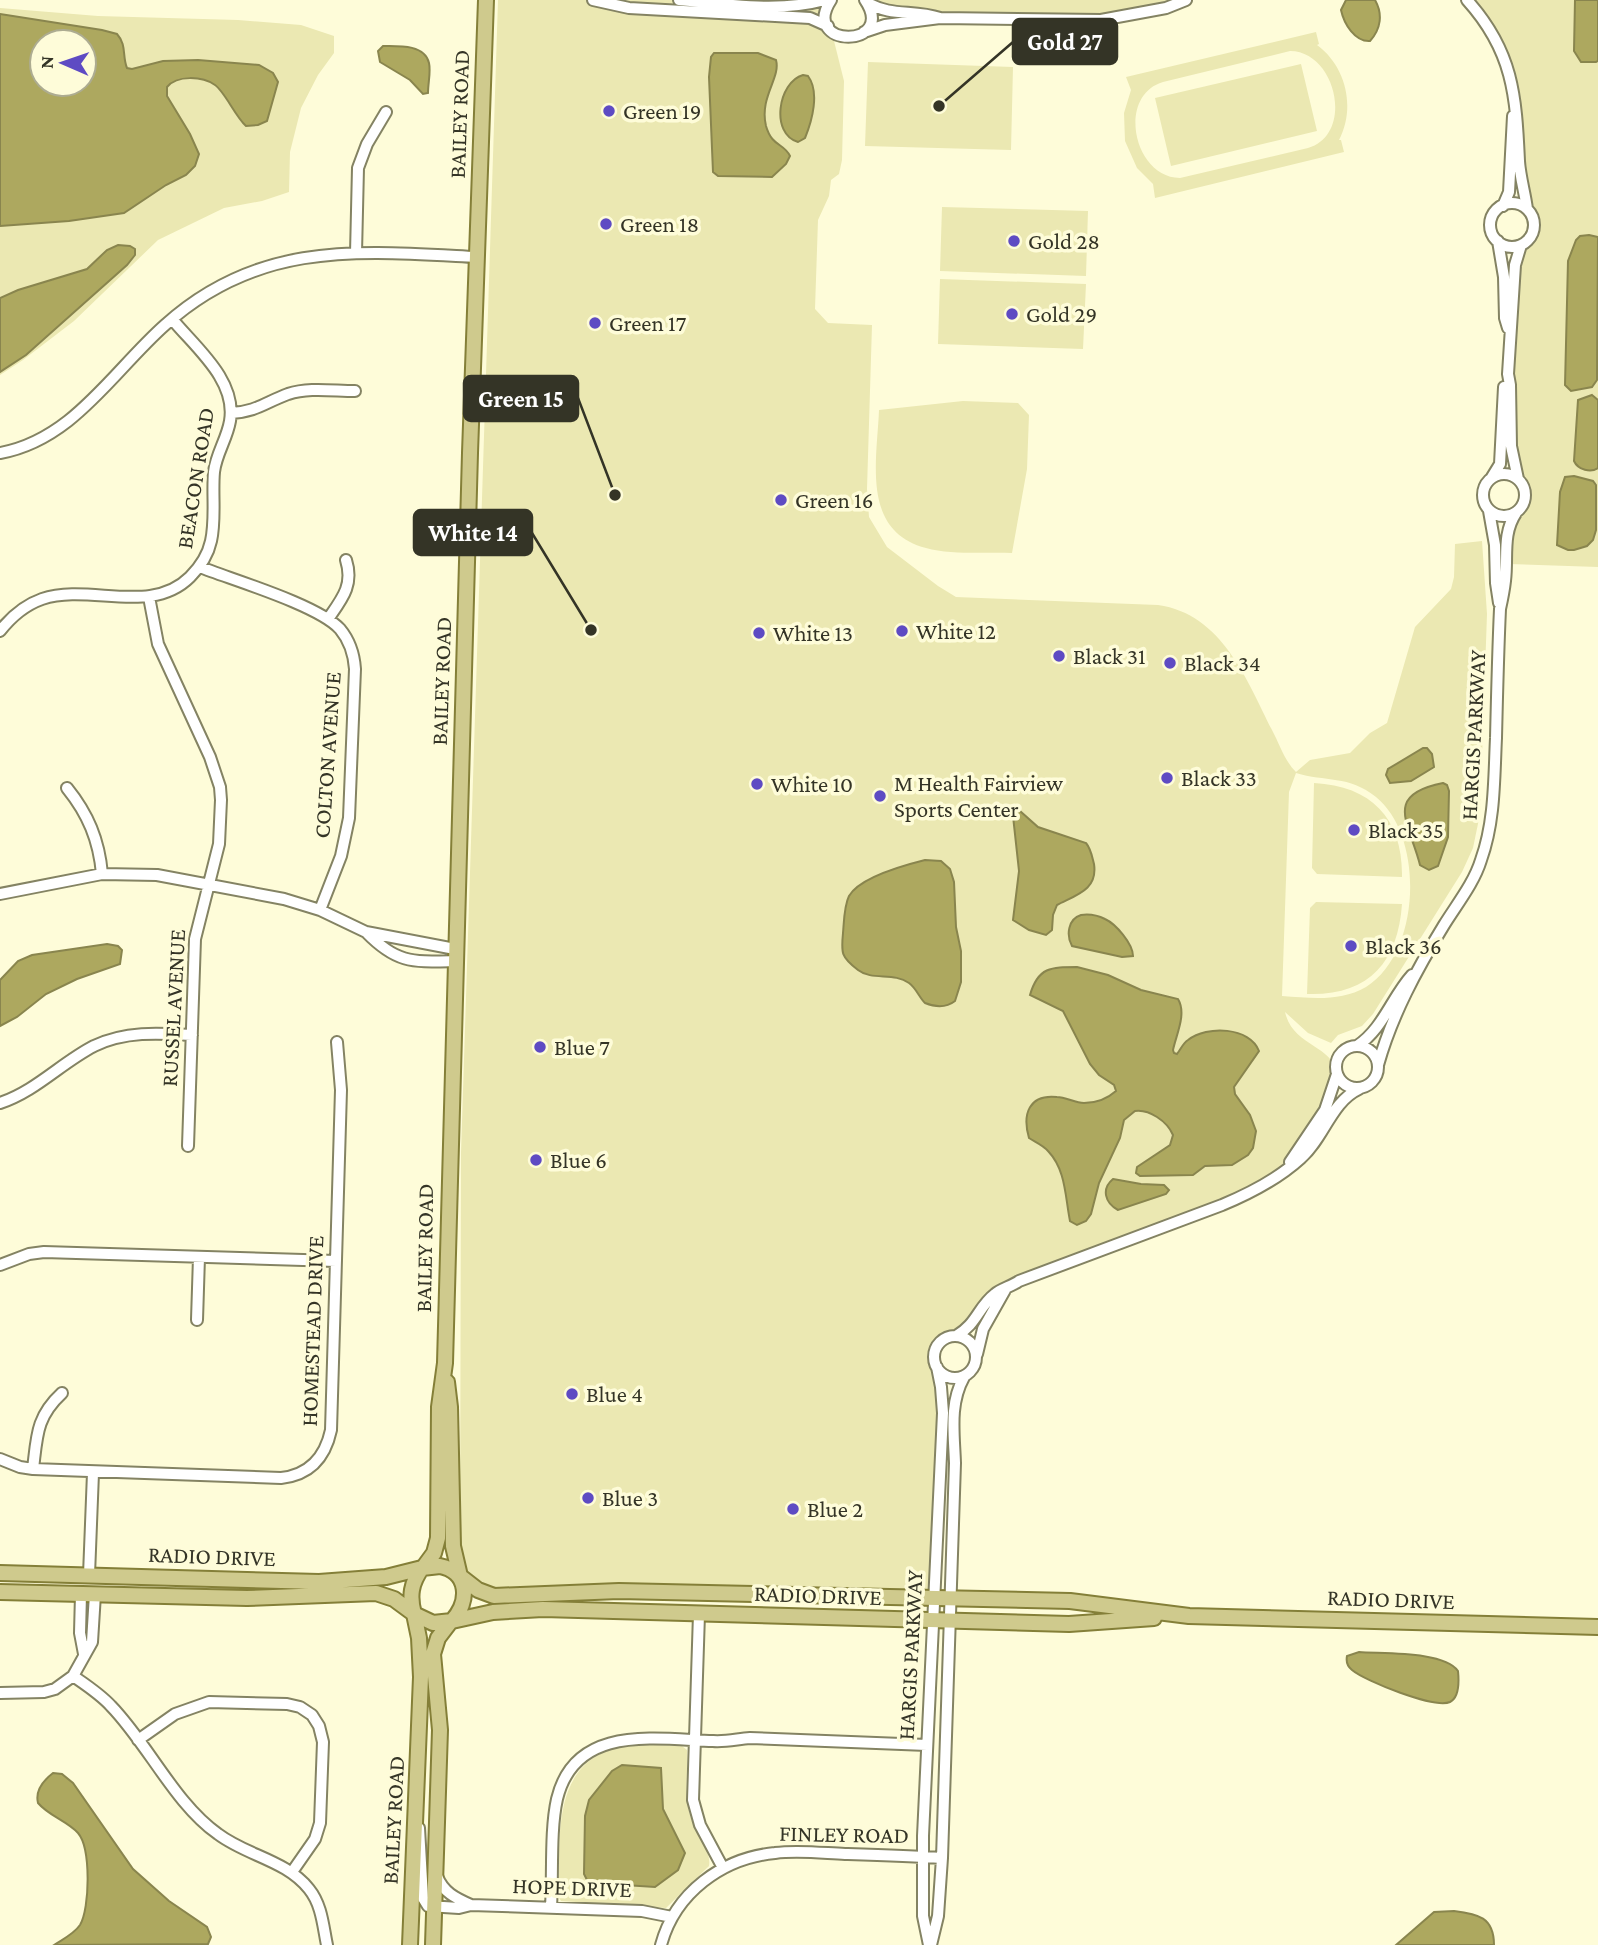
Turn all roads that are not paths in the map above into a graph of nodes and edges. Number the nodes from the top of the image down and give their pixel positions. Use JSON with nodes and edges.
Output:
{"nodes":[{"id":1,"x":486,"y":0,"type":"edge"},
{"id":2,"x":588,"y":0,"type":"edge"},
{"id":3,"x":594,"y":0,"type":"edge"},
{"id":4,"x":679,"y":0,"type":"edge"},
{"id":5,"x":825,"y":0,"type":"edge"},
{"id":6,"x":831,"y":0,"type":"edge"},
{"id":7,"x":1186,"y":0,"type":"edge"},
{"id":8,"x":1467,"y":0,"type":"edge"},
{"id":9,"x":867,"y":2,"type":"edge"},
{"id":10,"x":940,"y":18,"type":"junction"},
{"id":11,"x":828,"y":26,"type":"junction"},
{"id":12,"x":864,"y":32,"type":"junction"},
{"id":13,"x":1515,"y":99,"type":"junction"},
{"id":14,"x":386,"y":112,"type":"dead end"},
{"id":15,"x":1503,"y":205,"type":"junction"},
{"id":16,"x":1527,"y":209,"type":"junction"},
{"id":17,"x":1498,"y":241,"type":"junction"},
{"id":18,"x":1521,"y":245,"type":"junction"},
{"id":19,"x":356,"y":253,"type":"junction"},
{"id":20,"x":476,"y":257,"type":"junction"},
{"id":21,"x":172,"y":318,"type":"junction"},
{"id":22,"x":1509,"y":331,"type":"junction"},
{"id":23,"x":1508,"y":374,"type":"junction"},
{"id":24,"x":355,"y":391,"type":"dead end"},
{"id":25,"x":231,"y":413,"type":"junction"},
{"id":26,"x":0,"y":453,"type":"edge"},
{"id":27,"x":1492,"y":477,"type":"junction"},
{"id":28,"x":1518,"y":479,"type":"junction"},
{"id":29,"x":1489,"y":511,"type":"junction"},
{"id":30,"x":1516,"y":513,"type":"junction"},
{"id":31,"x":346,"y":560,"type":"dead end"},
{"id":32,"x":200,"y":567,"type":"junction"},
{"id":33,"x":149,"y":597,"type":"junction"},
{"id":34,"x":1500,"y":610,"type":"junction"},
{"id":35,"x":328,"y":619,"type":"junction"},
{"id":36,"x":0,"y":631,"type":"edge"},
{"id":37,"x":67,"y":788,"type":"dead end"},
{"id":38,"x":102,"y":874,"type":"junction"},
{"id":39,"x":207,"y":886,"type":"junction"},
{"id":40,"x":0,"y":894,"type":"edge"},
{"id":41,"x":320,"y":910,"type":"junction"},
{"id":42,"x":366,"y":932,"type":"junction"},
{"id":43,"x":455,"y":955,"type":"junction"},
{"id":44,"x":1417,"y":970,"type":"junction"},
{"id":45,"x":192,"y":1035,"type":"junction"},
{"id":46,"x":337,"y":1042,"type":"dead end"},
{"id":47,"x":1357,"y":1046,"type":"junction"},
{"id":48,"x":1378,"y":1065,"type":"junction"},
{"id":49,"x":1337,"y":1074,"type":"junction"},
{"id":50,"x":1359,"y":1088,"type":"junction"},
{"id":51,"x":0,"y":1102,"type":"edge"},
{"id":52,"x":188,"y":1146,"type":"dead end"},
{"id":53,"x":1284,"y":1170,"type":"junction"},
{"id":54,"x":199,"y":1257,"type":"junction"},
{"id":55,"x":336,"y":1261,"type":"junction"},
{"id":56,"x":0,"y":1265,"type":"edge"},
{"id":57,"x":1005,"y":1290,"type":"junction"},
{"id":58,"x":197,"y":1320,"type":"dead end"},
{"id":59,"x":956,"y":1336,"type":"junction"},
{"id":60,"x":976,"y":1355,"type":"junction"},
{"id":61,"x":445,"y":1363,"type":"junction"},
{"id":62,"x":937,"y":1367,"type":"junction"},
{"id":63,"x":964,"y":1377,"type":"junction"},
{"id":64,"x":62,"y":1393,"type":"dead end"},
{"id":65,"x":0,"y":1459,"type":"edge"},
{"id":66,"x":33,"y":1469,"type":"junction"},
{"id":67,"x":93,"y":1472,"type":"junction"},
{"id":68,"x":422,"y":1568,"type":"junction"},
{"id":69,"x":0,"y":1573,"type":"edge"},
{"id":70,"x":89,"y":1575,"type":"junction"},
{"id":71,"x":460,"y":1576,"type":"junction"},
{"id":72,"x":0,"y":1592,"type":"edge"},
{"id":73,"x":88,"y":1594,"type":"junction"},
{"id":74,"x":934,"y":1598,"type":"junction"},
{"id":75,"x":950,"y":1598,"type":"junction"},
{"id":76,"x":414,"y":1613,"type":"junction"},
{"id":77,"x":699,"y":1614,"type":"junction"},
{"id":78,"x":1183,"y":1616,"type":"junction"},
{"id":79,"x":451,"y":1621,"type":"junction"},
{"id":80,"x":932,"y":1621,"type":"junction"},
{"id":81,"x":950,"y":1622,"type":"junction"},
{"id":82,"x":1598,"y":1627,"type":"edge"},
{"id":83,"x":73,"y":1676,"type":"junction"},
{"id":84,"x":0,"y":1693,"type":"edge"},
{"id":85,"x":138,"y":1740,"type":"junction"},
{"id":86,"x":694,"y":1740,"type":"junction"},
{"id":87,"x":927,"y":1745,"type":"junction"},
{"id":88,"x":416,"y":1807,"type":"junction"},
{"id":89,"x":924,"y":1857,"type":"junction"},
{"id":90,"x":942,"y":1858,"type":"junction"},
{"id":91,"x":723,"y":1868,"type":"junction"},
{"id":92,"x":436,"y":1871,"type":"junction"},
{"id":93,"x":292,"y":1872,"type":"junction"},
{"id":94,"x":471,"y":1905,"type":"junction"},
{"id":95,"x":551,"y":1907,"type":"junction"},
{"id":96,"x":435,"y":1908,"type":"junction"},
{"id":97,"x":672,"y":1917,"type":"junction"},
{"id":98,"x":327,"y":1945,"type":"edge"},
{"id":99,"x":410,"y":1945,"type":"edge"},
{"id":100,"x":433,"y":1945,"type":"edge"},
{"id":101,"x":661,"y":1945,"type":"edge"},
{"id":102,"x":930,"y":1945,"type":"edge"}],
"edges":[{"from":1,"to":20,"type":"main road","name":"BAILEY ROAD"},
{"from":2,"to":3,"type":"street"},
{"from":3,"to":11,"type":"street"},
{"from":4,"to":5,"type":"street"},
{"from":6,"to":11,"type":"street"},
{"from":7,"to":10,"type":"street"},
{"from":8,"to":13,"type":"street"},
{"from":9,"to":10,"type":"street"},
{"from":9,"to":12,"type":"street"},
{"from":10,"to":12,"type":"street"},
{"from":11,"to":12,"type":"street"},
{"from":13,"to":15,"type":"street"},
{"from":13,"to":16,"type":"street"},
{"from":14,"to":19,"type":"street"},
{"from":15,"to":16,"type":"street"},
{"from":15,"to":17,"type":"street"},
{"from":16,"to":18,"type":"street"},
{"from":17,"to":18,"type":"street"},
{"from":17,"to":22,"type":"street"},
{"from":18,"to":22,"type":"street"},
{"from":19,"to":20,"type":"street"},
{"from":19,"to":21,"type":"street"},
{"from":20,"to":43,"type":"main road","name":"BAILEY ROAD"},
{"from":21,"to":25,"type":"street","name":"BEACON ROAD"},
{"from":21,"to":26,"type":"street"},
{"from":22,"to":23,"type":"street"},
{"from":23,"to":27,"type":"street"},
{"from":23,"to":28,"type":"street"},
{"from":24,"to":25,"type":"street"},
{"from":25,"to":32,"type":"street","name":"BEACON ROAD"},
{"from":27,"to":28,"type":"street"},
{"from":27,"to":29,"type":"street"},
{"from":28,"to":30,"type":"street"},
{"from":29,"to":30,"type":"street"},
{"from":29,"to":34,"type":"street","name":"HARGIS PARKWAY"},
{"from":30,"to":34,"type":"street","name":"HARGIS PARKWAY"},
{"from":31,"to":35,"type":"street"},
{"from":32,"to":33,"type":"street","name":"BEACON ROAD"},
{"from":32,"to":35,"type":"street","name":"COLTON AVENUE"},
{"from":33,"to":36,"type":"street","name":"BEACON ROAD"},
{"from":33,"to":39,"type":"street","name":"RUSSEL AVENUE"},
{"from":34,"to":44,"type":"street","name":"HARGIS PARKWAY"},
{"from":35,"to":41,"type":"street","name":"COLTON AVENUE"},
{"from":37,"to":38,"type":"street"},
{"from":38,"to":39,"type":"street"},
{"from":38,"to":40,"type":"street"},
{"from":39,"to":41,"type":"street"},
{"from":39,"to":45,"type":"street","name":"RUSSEL AVENUE"},
{"from":41,"to":42,"type":"street"},
{"from":42,"to":43,"type":"street"},
{"from":42,"to":43,"type":"street"},
{"from":43,"to":61,"type":"main road","name":"BAILEY ROAD"},
{"from":44,"to":47,"type":"street","name":"HARGIS PARKWAY"},
{"from":44,"to":48,"type":"street","name":"HARGIS PARKWAY"},
{"from":45,"to":51,"type":"street"},
{"from":45,"to":52,"type":"street","name":"RUSSEL AVENUE"},
{"from":46,"to":55,"type":"street","name":"HOMESTEAD DRIVE"},
{"from":47,"to":48,"type":"street"},
{"from":47,"to":49,"type":"street"},
{"from":48,"to":50,"type":"street"},
{"from":49,"to":50,"type":"street"},
{"from":49,"to":53,"type":"street"},
{"from":50,"to":53,"type":"street"},
{"from":53,"to":57,"type":"street"},
{"from":54,"to":55,"type":"street"},
{"from":54,"to":56,"type":"street"},
{"from":54,"to":58,"type":"street"},
{"from":55,"to":67,"type":"street","name":"HOMESTEAD DRIVE"},
{"from":57,"to":59,"type":"street"},
{"from":57,"to":60,"type":"street"},
{"from":59,"to":60,"type":"street"},
{"from":59,"to":62,"type":"street"},
{"from":60,"to":63,"type":"street"},
{"from":61,"to":68,"type":"main road","name":"BAILEY ROAD"},
{"from":61,"to":71,"type":"main road","name":"BAILEY ROAD"},
{"from":62,"to":63,"type":"street"},
{"from":62,"to":74,"type":"street","name":"HARGIS PARKWAY"},
{"from":63,"to":75,"type":"street","name":"HARGIS PARKWAY"},
{"from":64,"to":66,"type":"street"},
{"from":65,"to":66,"type":"street","name":"HOMESTEAD DRIVE"},
{"from":66,"to":67,"type":"street","name":"HOMESTEAD DRIVE"},
{"from":67,"to":70,"type":"street"},
{"from":68,"to":70,"type":"main road","name":"RADIO DRIVE"},
{"from":68,"to":71,"type":"main road"},
{"from":68,"to":76,"type":"main road"},
{"from":69,"to":70,"type":"main road","name":"RADIO DRIVE"},
{"from":71,"to":74,"type":"main road","name":"RADIO DRIVE"},
{"from":71,"to":79,"type":"main road"},
{"from":72,"to":73,"type":"main road","name":"RADIO DRIVE"},
{"from":73,"to":76,"type":"main road","name":"RADIO DRIVE"},
{"from":73,"to":83,"type":"street"},
{"from":74,"to":75,"type":"main road","name":"RADIO DRIVE"},
{"from":74,"to":80,"type":"street","name":"HARGIS PARKWAY"},
{"from":75,"to":78,"type":"main road","name":"RADIO DRIVE"},
{"from":75,"to":81,"type":"street","name":"HARGIS PARKWAY"},
{"from":76,"to":79,"type":"main road"},
{"from":76,"to":88,"type":"main road","name":"BAILEY ROAD"},
{"from":77,"to":79,"type":"main road","name":"RADIO DRIVE"},
{"from":77,"to":80,"type":"main road","name":"RADIO DRIVE"},
{"from":77,"to":86,"type":"street"},
{"from":78,"to":81,"type":"main road","name":"RADIO DRIVE"},
{"from":78,"to":82,"type":"main road","name":"RADIO DRIVE"},
{"from":79,"to":92,"type":"main road","name":"BAILEY ROAD"},
{"from":80,"to":81,"type":"main road","name":"RADIO DRIVE"},
{"from":80,"to":87,"type":"street","name":"HARGIS PARKWAY"},
{"from":81,"to":90,"type":"street","name":"HARGIS PARKWAY"},
{"from":83,"to":84,"type":"street"},
{"from":83,"to":85,"type":"street"},
{"from":85,"to":93,"type":"street"},
{"from":85,"to":93,"type":"street"},
{"from":86,"to":87,"type":"street"},
{"from":86,"to":91,"type":"street"},
{"from":86,"to":95,"type":"street"},
{"from":87,"to":89,"type":"street","name":"HARGIS PARKWAY"},
{"from":88,"to":96,"type":"street"},
{"from":88,"to":99,"type":"main road","name":"BAILEY ROAD"},
{"from":89,"to":90,"type":"street","name":"FINLEY ROAD"},
{"from":89,"to":91,"type":"street","name":"FINLEY ROAD"},
{"from":89,"to":102,"type":"street","name":"HARGIS PARKWAY"},
{"from":90,"to":102,"type":"street","name":"HARGIS PARKWAY"},
{"from":91,"to":97,"type":"street","name":"FINLEY ROAD"},
{"from":92,"to":94,"type":"street"},
{"from":92,"to":96,"type":"main road","name":"BAILEY ROAD"},
{"from":93,"to":98,"type":"street"},
{"from":94,"to":95,"type":"street","name":"HOPE DRIVE"},
{"from":94,"to":96,"type":"street","name":"HOPE DRIVE"},
{"from":95,"to":97,"type":"street","name":"HOPE DRIVE"},
{"from":96,"to":100,"type":"main road","name":"BAILEY ROAD"},
{"from":97,"to":101,"type":"street","name":"FINLEY ROAD"}]}
